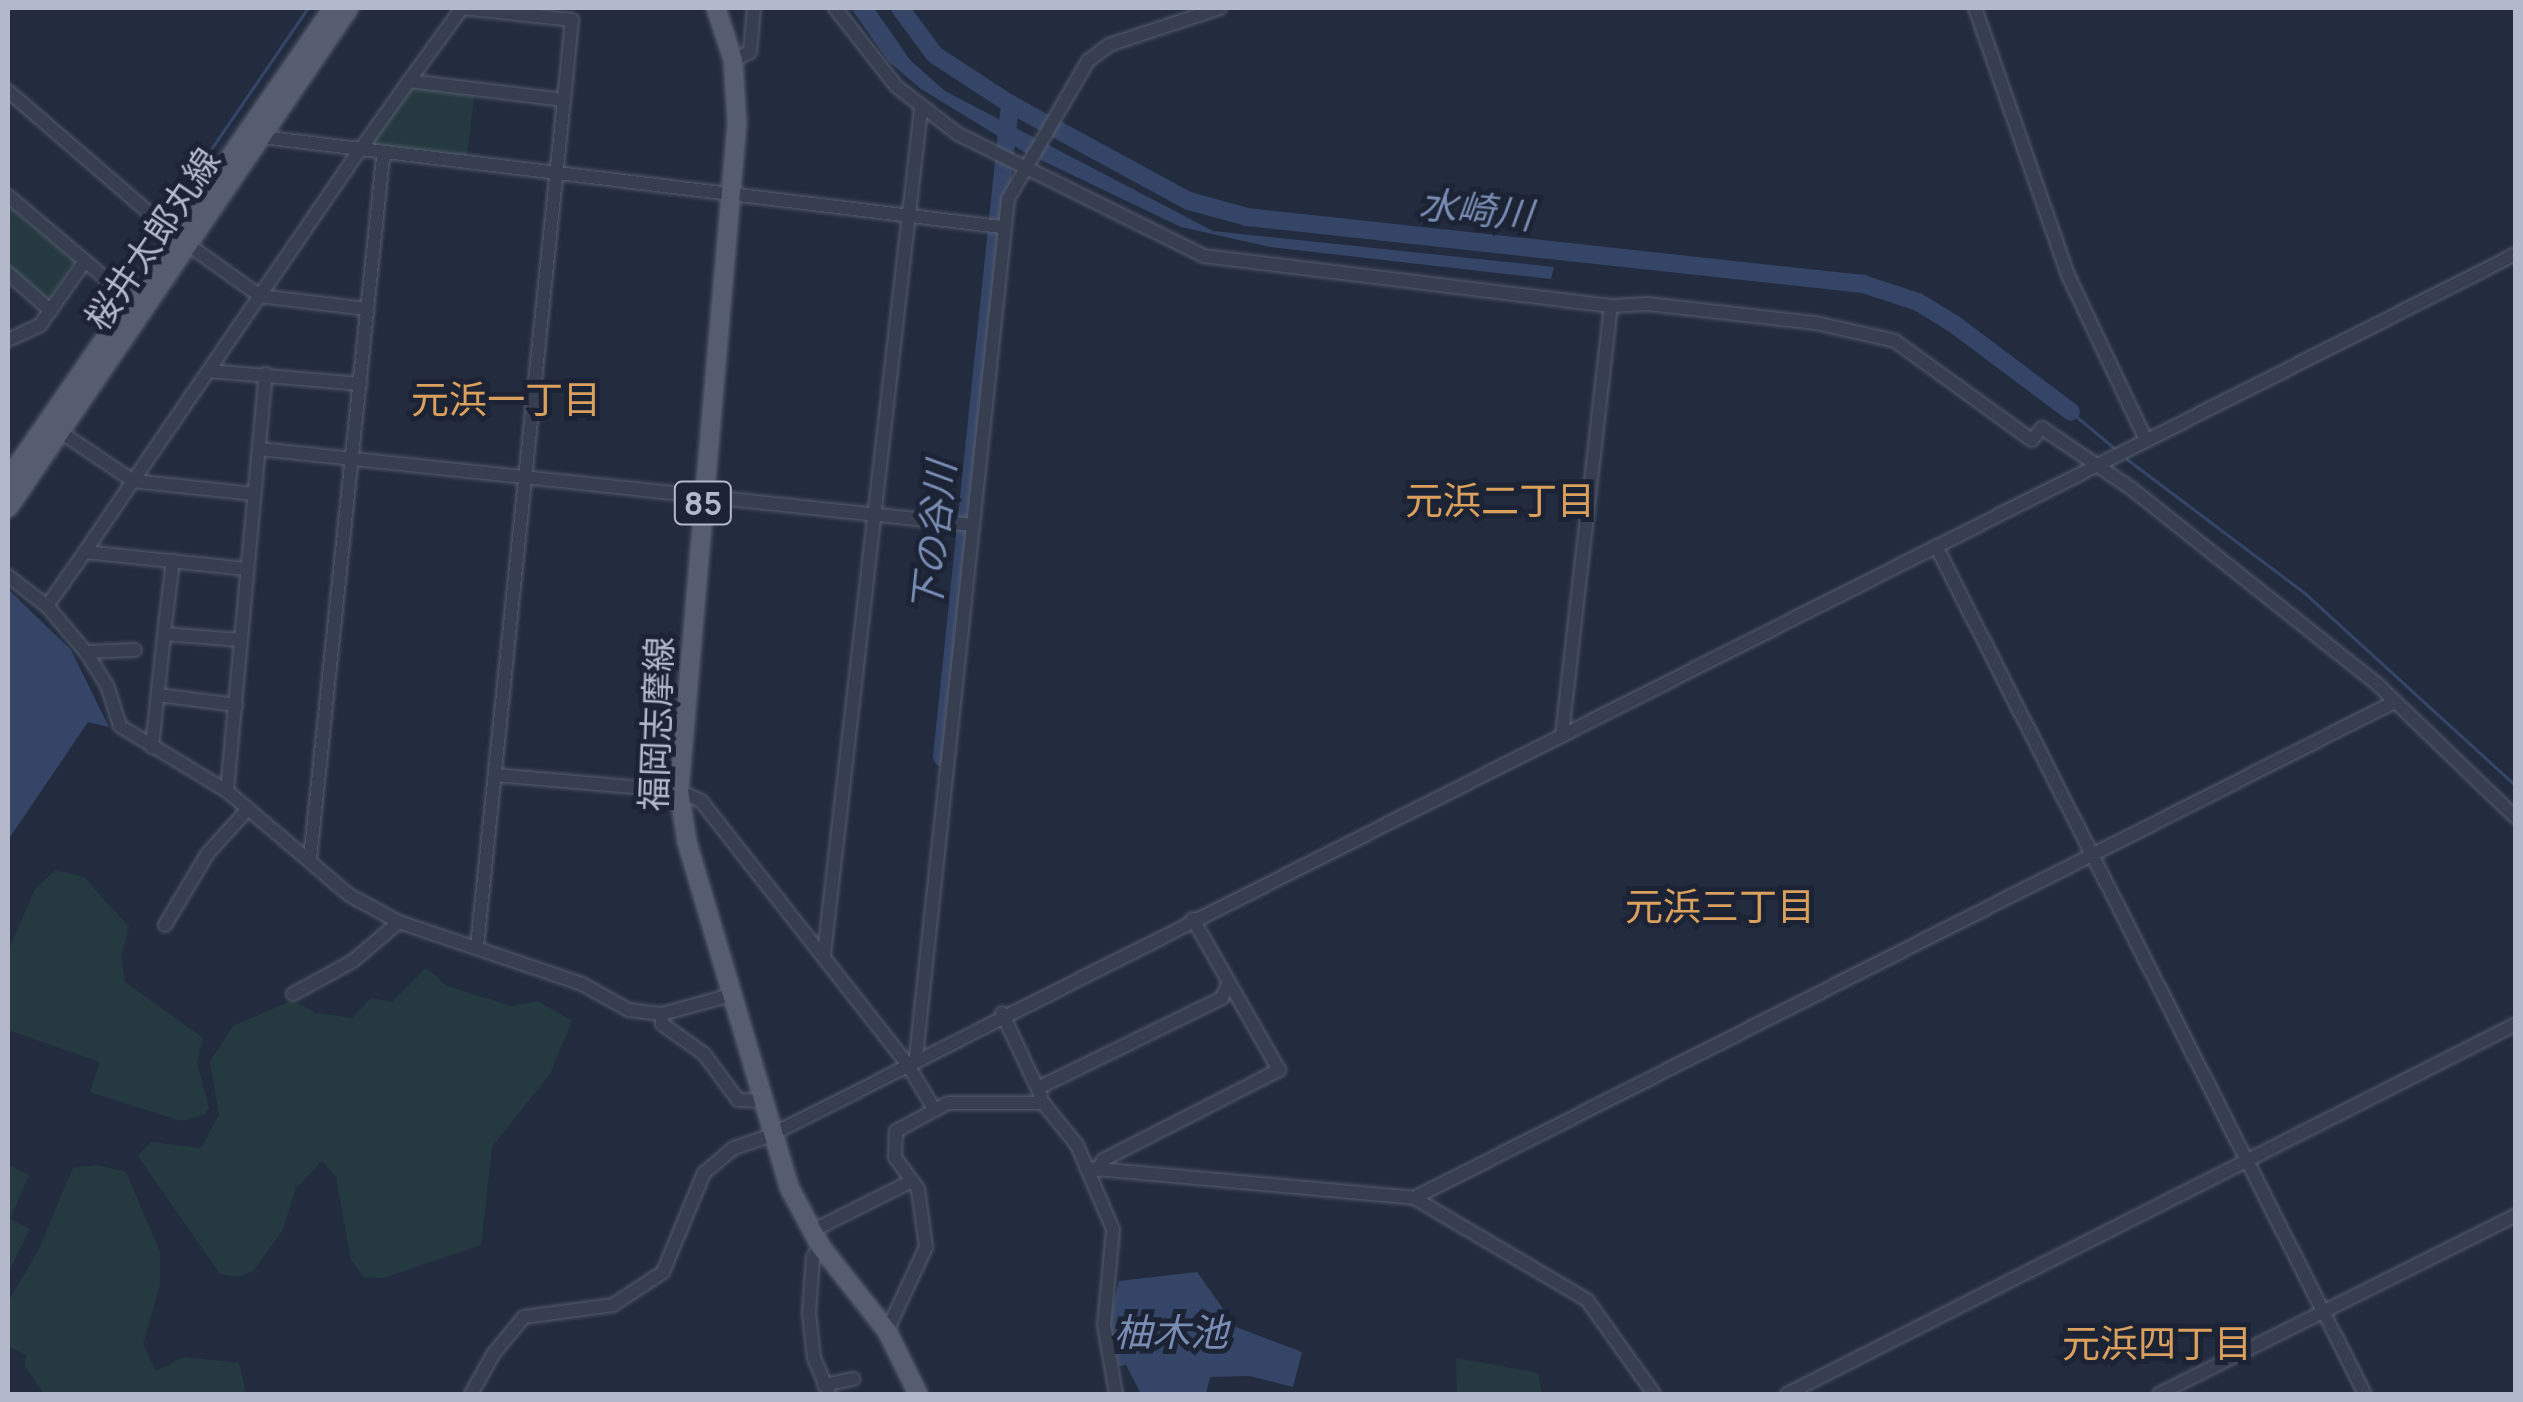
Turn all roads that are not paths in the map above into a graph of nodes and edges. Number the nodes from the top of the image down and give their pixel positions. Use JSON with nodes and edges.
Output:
{"nodes":[{"id":1,"x":333,"y":8,"type":"edge"},
{"id":2,"x":350,"y":8,"type":"edge"},
{"id":3,"x":462,"y":8,"type":"edge"},
{"id":4,"x":716,"y":8,"type":"edge"},
{"id":5,"x":754,"y":8,"type":"edge"},
{"id":6,"x":835,"y":8,"type":"edge"},
{"id":7,"x":1220,"y":8,"type":"edge"},
{"id":8,"x":1975,"y":8,"type":"edge"},
{"id":9,"x":573,"y":14,"type":"edge"},
{"id":10,"x":732,"y":60,"type":"junction"},
{"id":11,"x":409,"y":81,"type":"junction"},
{"id":12,"x":8,"y":91,"type":"edge"},
{"id":13,"x":564,"y":100,"type":"junction"},
{"id":14,"x":922,"y":109,"type":"junction"},
{"id":15,"x":262,"y":137,"type":"junction"},
{"id":16,"x":358,"y":154,"type":"junction"},
{"id":17,"x":383,"y":157,"type":"junction"},
{"id":18,"x":1023,"y":168,"type":"junction"},
{"id":19,"x":558,"y":176,"type":"junction"},
{"id":20,"x":729,"y":195,"type":"junction"},
{"id":21,"x":8,"y":196,"type":"edge"},
{"id":22,"x":911,"y":216,"type":"junction"},
{"id":23,"x":997,"y":227,"type":"junction"},
{"id":24,"x":182,"y":241,"type":"junction"},
{"id":25,"x":2516,"y":254,"type":"edge"},
{"id":26,"x":85,"y":260,"type":"junction"},
{"id":27,"x":8,"y":273,"type":"edge"},
{"id":28,"x":260,"y":296,"type":"junction"},
{"id":29,"x":130,"y":300,"type":"junction"},
{"id":30,"x":1611,"y":306,"type":"junction"},
{"id":31,"x":367,"y":310,"type":"junction"},
{"id":32,"x":51,"y":311,"type":"junction"},
{"id":33,"x":8,"y":340,"type":"edge"},
{"id":34,"x":209,"y":371,"type":"junction"},
{"id":35,"x":266,"y":374,"type":"junction"},
{"id":36,"x":360,"y":384,"type":"junction"},
{"id":37,"x":59,"y":431,"type":"junction"},
{"id":38,"x":2146,"y":440,"type":"junction"},
{"id":39,"x":260,"y":449,"type":"junction"},
{"id":40,"x":353,"y":455,"type":"junction"},
{"id":41,"x":2095,"y":466,"type":"junction"},
{"id":42,"x":8,"y":477,"type":"edge"},
{"id":43,"x":526,"y":477,"type":"junction"},
{"id":44,"x":133,"y":481,"type":"junction"},
{"id":45,"x":254,"y":494,"type":"junction"},
{"id":46,"x":704,"y":495,"type":"junction"},
{"id":47,"x":8,"y":508,"type":"edge"},
{"id":48,"x":877,"y":517,"type":"junction"},
{"id":49,"x":966,"y":525,"type":"junction"},
{"id":50,"x":1936,"y":546,"type":"junction"},
{"id":51,"x":85,"y":552,"type":"junction"},
{"id":52,"x":173,"y":561,"type":"junction"},
{"id":53,"x":246,"y":569,"type":"junction"},
{"id":54,"x":8,"y":576,"type":"edge"},
{"id":55,"x":47,"y":606,"type":"junction"},
{"id":56,"x":164,"y":634,"type":"junction"},
{"id":57,"x":242,"y":640,"type":"junction"},
{"id":58,"x":136,"y":650,"type":"dead end"},
{"id":59,"x":86,"y":652,"type":"junction"},
{"id":60,"x":158,"y":695,"type":"junction"},
{"id":61,"x":2394,"y":702,"type":"junction"},
{"id":62,"x":236,"y":705,"type":"junction"},
{"id":63,"x":1562,"y":735,"type":"junction"},
{"id":64,"x":152,"y":747,"type":"junction"},
{"id":65,"x":495,"y":774,"type":"junction"},
{"id":66,"x":228,"y":791,"type":"junction"},
{"id":67,"x":679,"y":792,"type":"junction"},
{"id":68,"x":248,"y":809,"type":"junction"},
{"id":69,"x":2516,"y":818,"type":"edge"},
{"id":70,"x":2093,"y":856,"type":"junction"},
{"id":71,"x":310,"y":859,"type":"junction"},
{"id":72,"x":1193,"y":920,"type":"junction"},
{"id":73,"x":398,"y":922,"type":"junction"},
{"id":74,"x":166,"y":925,"type":"dead end"},
{"id":75,"x":477,"y":947,"type":"junction"},
{"id":76,"x":824,"y":954,"type":"junction"},
{"id":77,"x":1227,"y":986,"type":"junction"},
{"id":78,"x":294,"y":994,"type":"dead end"},
{"id":79,"x":731,"y":994,"type":"junction"},
{"id":80,"x":1002,"y":1013,"type":"junction"},
{"id":81,"x":662,"y":1014,"type":"junction"},
{"id":82,"x":2516,"y":1024,"type":"edge"},
{"id":83,"x":911,"y":1060,"type":"junction"},
{"id":84,"x":1038,"y":1088,"type":"junction"},
{"id":85,"x":761,"y":1101,"type":"junction"},
{"id":86,"x":1043,"y":1103,"type":"junction"},
{"id":87,"x":933,"y":1107,"type":"junction"},
{"id":88,"x":771,"y":1135,"type":"junction"},
{"id":89,"x":2247,"y":1160,"type":"junction"},
{"id":90,"x":1092,"y":1169,"type":"junction"},
{"id":91,"x":912,"y":1181,"type":"junction"},
{"id":92,"x":1414,"y":1198,"type":"junction"},
{"id":93,"x":2516,"y":1215,"type":"edge"},
{"id":94,"x":815,"y":1240,"type":"junction"},
{"id":95,"x":2323,"y":1310,"type":"junction"},
{"id":96,"x":887,"y":1331,"type":"junction"},
{"id":97,"x":853,"y":1379,"type":"dead end"},
{"id":98,"x":826,"y":1390,"type":"edge"},
{"id":99,"x":471,"y":1394,"type":"edge"},
{"id":100,"x":918,"y":1394,"type":"edge"},
{"id":101,"x":1116,"y":1394,"type":"edge"},
{"id":102,"x":1654,"y":1394,"type":"edge"},
{"id":103,"x":1787,"y":1394,"type":"edge"},
{"id":104,"x":2159,"y":1394,"type":"edge"},
{"id":105,"x":2366,"y":1394,"type":"edge"}],
"edges":[{"from":1,"to":24,"type":"main road","name":"桜井太郎丸線"},
{"from":2,"to":15,"type":"main road","name":"桜井太郎丸線"},
{"from":3,"to":9,"type":"street"},
{"from":3,"to":11,"type":"street"},
{"from":4,"to":10,"type":"main road","name":"福岡志摩線","number":"85"},
{"from":5,"to":10,"type":"street"},
{"from":6,"to":14,"type":"street"},
{"from":7,"to":18,"type":"street"},
{"from":8,"to":38,"type":"street"},
{"from":9,"to":13,"type":"street"},
{"from":10,"to":20,"type":"main road","name":"福岡志摩線","number":"85"},
{"from":11,"to":13,"type":"street"},
{"from":11,"to":16,"type":"street"},
{"from":12,"to":24,"type":"street"},
{"from":13,"to":19,"type":"street"},
{"from":14,"to":18,"type":"street"},
{"from":14,"to":22,"type":"street"},
{"from":15,"to":16,"type":"street"},
{"from":15,"to":24,"type":"main road","name":"桜井太郎丸線"},
{"from":16,"to":17,"type":"street"},
{"from":16,"to":28,"type":"street"},
{"from":17,"to":19,"type":"street"},
{"from":17,"to":31,"type":"street"},
{"from":18,"to":23,"type":"street"},
{"from":18,"to":30,"type":"street"},
{"from":19,"to":20,"type":"street"},
{"from":19,"to":43,"type":"street"},
{"from":20,"to":22,"type":"street"},
{"from":20,"to":46,"type":"main road","name":"福岡志摩線","number":"85"},
{"from":21,"to":26,"type":"street"},
{"from":22,"to":23,"type":"street"},
{"from":22,"to":48,"type":"street"},
{"from":23,"to":49,"type":"street"},
{"from":24,"to":28,"type":"street"},
{"from":24,"to":29,"type":"main road","name":"桜井太郎丸線"},
{"from":24,"to":37,"type":"main road","name":"桜井太郎丸線"},
{"from":25,"to":38,"type":"street"},
{"from":26,"to":29,"type":"street"},
{"from":26,"to":32,"type":"street"},
{"from":27,"to":32,"type":"street"},
{"from":28,"to":31,"type":"street"},
{"from":28,"to":34,"type":"street"},
{"from":29,"to":42,"type":"main road","name":"桜井太郎丸線"},
{"from":30,"to":41,"type":"street"},
{"from":30,"to":63,"type":"street"},
{"from":31,"to":36,"type":"street"},
{"from":32,"to":33,"type":"street"},
{"from":34,"to":35,"type":"street"},
{"from":34,"to":44,"type":"street"},
{"from":35,"to":36,"type":"street"},
{"from":35,"to":39,"type":"street"},
{"from":36,"to":40,"type":"street"},
{"from":37,"to":44,"type":"street"},
{"from":37,"to":47,"type":"main road","name":"桜井太郎丸線"},
{"from":38,"to":41,"type":"street"},
{"from":39,"to":40,"type":"street"},
{"from":39,"to":45,"type":"street"},
{"from":40,"to":43,"type":"street"},
{"from":40,"to":71,"type":"street"},
{"from":41,"to":50,"type":"street"},
{"from":41,"to":61,"type":"street"},
{"from":43,"to":46,"type":"street"},
{"from":43,"to":65,"type":"street"},
{"from":44,"to":45,"type":"street"},
{"from":44,"to":51,"type":"street"},
{"from":45,"to":53,"type":"street"},
{"from":46,"to":48,"type":"street"},
{"from":46,"to":67,"type":"main road","name":"福岡志摩線","number":"85"},
{"from":48,"to":49,"type":"street"},
{"from":48,"to":76,"type":"street"},
{"from":49,"to":83,"type":"street"},
{"from":50,"to":63,"type":"street"},
{"from":50,"to":70,"type":"street"},
{"from":51,"to":52,"type":"street"},
{"from":51,"to":55,"type":"street"},
{"from":52,"to":53,"type":"street"},
{"from":52,"to":56,"type":"street"},
{"from":53,"to":57,"type":"street"},
{"from":54,"to":55,"type":"street"},
{"from":55,"to":59,"type":"street"},
{"from":56,"to":57,"type":"street"},
{"from":56,"to":60,"type":"street"},
{"from":57,"to":62,"type":"street"},
{"from":58,"to":59,"type":"street"},
{"from":59,"to":64,"type":"street"},
{"from":60,"to":62,"type":"street"},
{"from":60,"to":64,"type":"street"},
{"from":61,"to":69,"type":"street"},
{"from":61,"to":70,"type":"street"},
{"from":62,"to":66,"type":"street"},
{"from":63,"to":72,"type":"street"},
{"from":64,"to":66,"type":"street"},
{"from":65,"to":67,"type":"street"},
{"from":65,"to":75,"type":"street"},
{"from":66,"to":68,"type":"street"},
{"from":67,"to":76,"type":"street"},
{"from":67,"to":79,"type":"main road","name":"福岡志摩線","number":"85"},
{"from":68,"to":71,"type":"street"},
{"from":68,"to":74,"type":"street"},
{"from":70,"to":89,"type":"street"},
{"from":70,"to":92,"type":"street"},
{"from":71,"to":73,"type":"street"},
{"from":72,"to":77,"type":"street"},
{"from":72,"to":80,"type":"street"},
{"from":73,"to":75,"type":"street"},
{"from":73,"to":78,"type":"street"},
{"from":75,"to":81,"type":"street"},
{"from":76,"to":83,"type":"street"},
{"from":77,"to":84,"type":"street"},
{"from":77,"to":90,"type":"street"},
{"from":79,"to":81,"type":"street"},
{"from":79,"to":85,"type":"main road","name":"福岡志摩線","number":"85"},
{"from":80,"to":83,"type":"street"},
{"from":80,"to":84,"type":"street"},
{"from":81,"to":85,"type":"street"},
{"from":82,"to":89,"type":"street"},
{"from":83,"to":87,"type":"street"},
{"from":83,"to":88,"type":"street"},
{"from":84,"to":86,"type":"street"},
{"from":85,"to":88,"type":"main road","name":"福岡志摩線","number":"85"},
{"from":86,"to":87,"type":"street"},
{"from":86,"to":90,"type":"street"},
{"from":87,"to":91,"type":"street"},
{"from":88,"to":94,"type":"main road","name":"福岡志摩線","number":"85"},
{"from":88,"to":99,"type":"street"},
{"from":89,"to":95,"type":"street"},
{"from":89,"to":103,"type":"street"},
{"from":90,"to":92,"type":"street"},
{"from":90,"to":101,"type":"street"},
{"from":91,"to":94,"type":"street"},
{"from":91,"to":96,"type":"street"},
{"from":92,"to":102,"type":"street"},
{"from":93,"to":95,"type":"street"},
{"from":94,"to":96,"type":"main road","name":"福岡志摩線","number":"85"},
{"from":94,"to":98,"type":"street"},
{"from":95,"to":104,"type":"street"},
{"from":95,"to":105,"type":"street"},
{"from":96,"to":100,"type":"main road","name":"福岡志摩線","number":"85"},
{"from":97,"to":98,"type":"street"}]}
